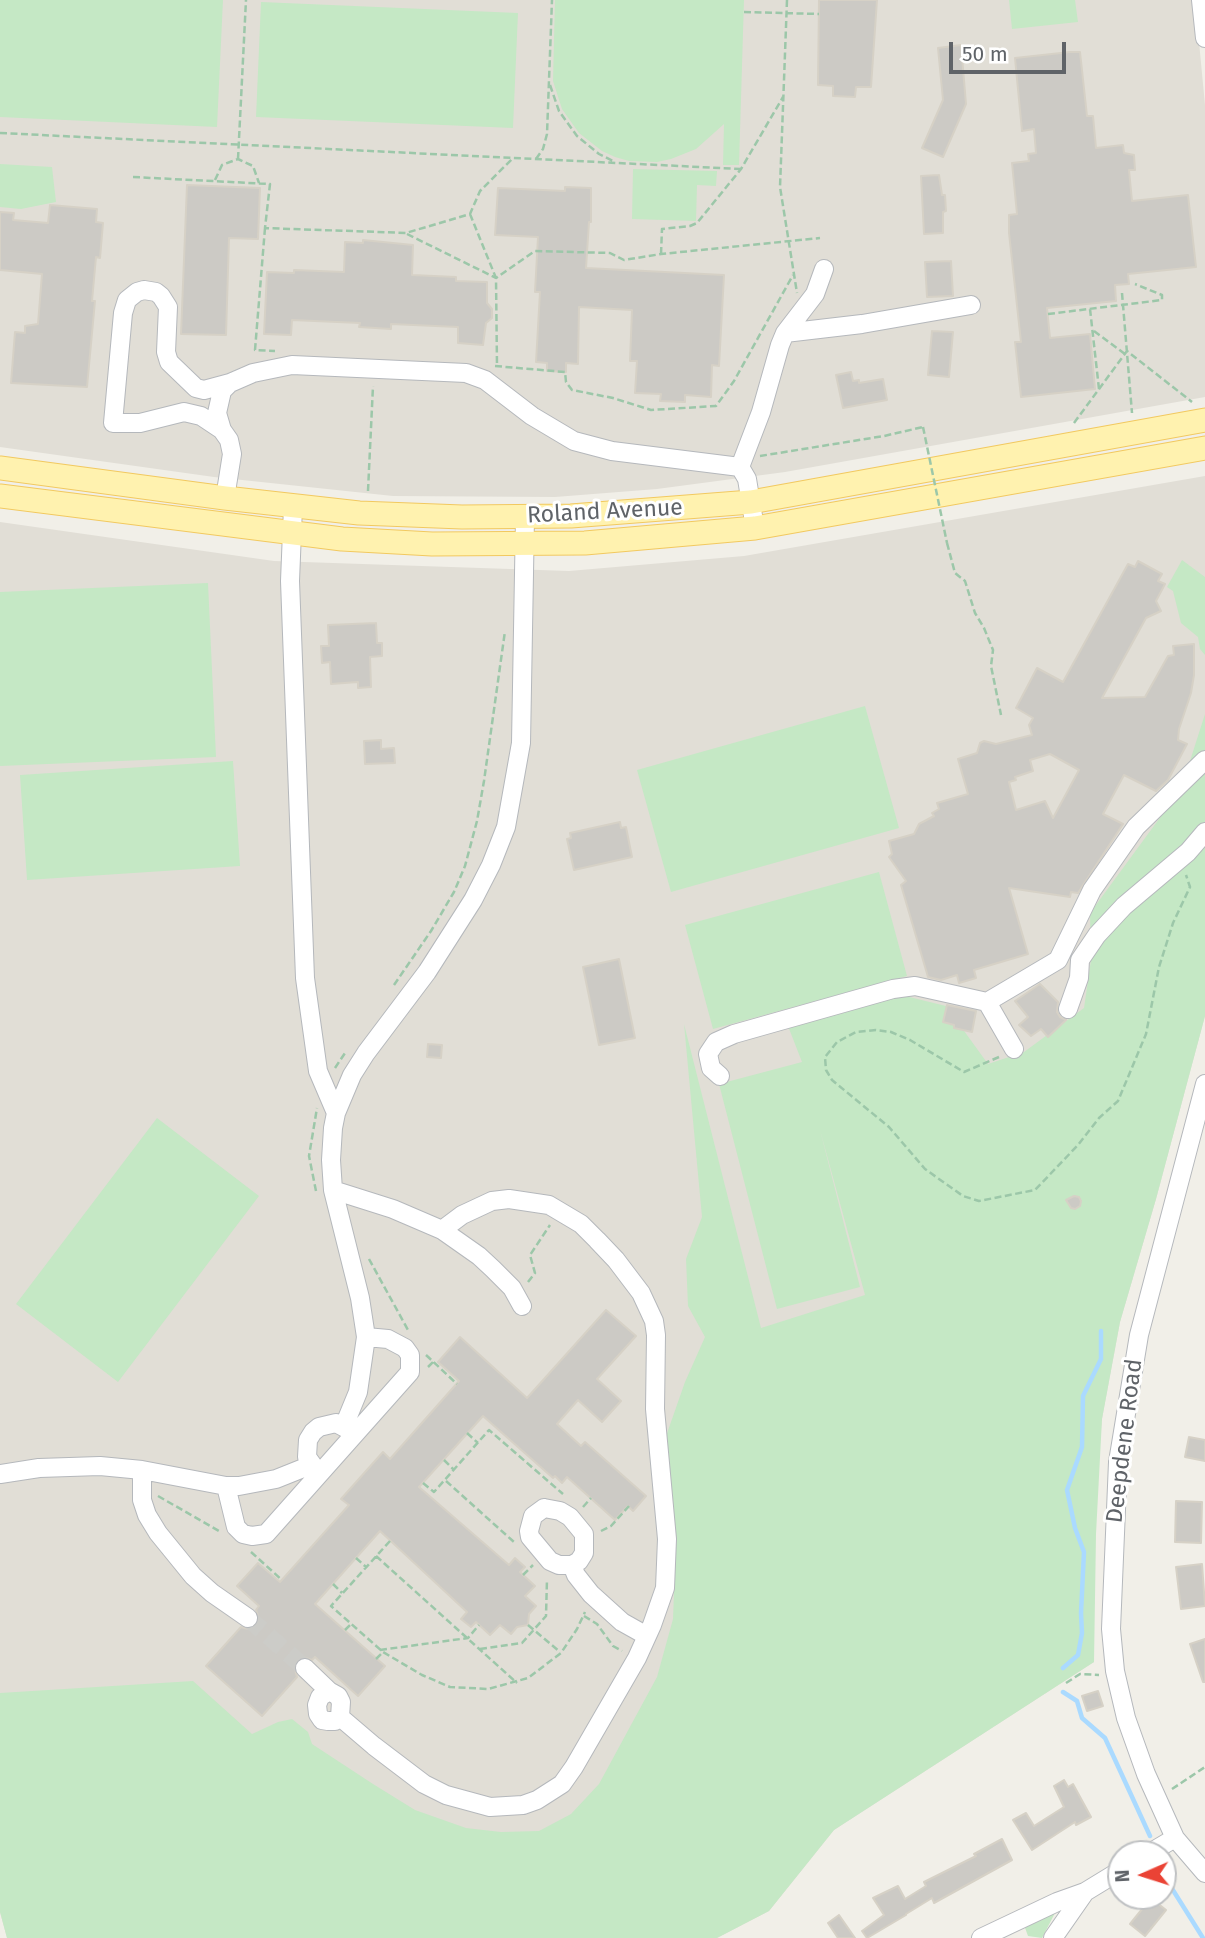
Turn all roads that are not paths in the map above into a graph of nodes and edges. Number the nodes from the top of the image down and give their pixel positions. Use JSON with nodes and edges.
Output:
{"nodes":[{"id":1,"x":1201,"y":0,"type":"edge"},
{"id":2,"x":1205,"y":38,"type":"edge"},
{"id":3,"x":824,"y":269,"type":"dead end"},
{"id":4,"x":971,"y":305,"type":"dead end"},
{"id":5,"x":785,"y":332,"type":"junction"},
{"id":6,"x":230,"y":383,"type":"junction"},
{"id":7,"x":1199,"y":411,"type":"edge"},
{"id":8,"x":222,"y":430,"type":"junction"},
{"id":9,"x":1205,"y":448,"type":"edge"},
{"id":10,"x":743,"y":460,"type":"junction"},
{"id":11,"x":0,"y":468,"type":"edge"},
{"id":12,"x":0,"y":496,"type":"edge"},
{"id":13,"x":225,"y":498,"type":"junction"},
{"id":14,"x":751,"y":502,"type":"junction"},
{"id":15,"x":293,"y":507,"type":"junction"},
{"id":16,"x":525,"y":517,"type":"junction"},
{"id":17,"x":755,"y":528,"type":"junction"},
{"id":18,"x":291,"y":534,"type":"junction"},
{"id":19,"x":525,"y":545,"type":"junction"},
{"id":20,"x":1205,"y":761,"type":"edge"},
{"id":21,"x":1205,"y":832,"type":"edge"},
{"id":22,"x":1061,"y":953,"type":"junction"},
{"id":23,"x":1080,"y":960,"type":"junction"},
{"id":24,"x":987,"y":1002,"type":"junction"},
{"id":25,"x":1068,"y":1009,"type":"dead end"},
{"id":26,"x":1014,"y":1049,"type":"road end"},
{"id":27,"x":720,"y":1076,"type":"dead end"},
{"id":28,"x":1205,"y":1084,"type":"edge"},
{"id":29,"x":336,"y":1113,"type":"junction"},
{"id":30,"x":334,"y":1190,"type":"junction"},
{"id":31,"x":442,"y":1230,"type":"junction"},
{"id":32,"x":522,"y":1306,"type":"dead end"},
{"id":33,"x":366,"y":1337,"type":"junction"},
{"id":34,"x":349,"y":1429,"type":"junction"},
{"id":35,"x":315,"y":1469,"type":"junction"},
{"id":36,"x":142,"y":1470,"type":"junction"},
{"id":37,"x":0,"y":1474,"type":"edge"},
{"id":38,"x":226,"y":1486,"type":"junction"},
{"id":39,"x":572,"y":1565,"type":"dead end"},
{"id":40,"x":248,"y":1618,"type":"tunnel mouth"},
{"id":41,"x":646,"y":1636,"type":"junction"},
{"id":42,"x":305,"y":1668,"type":"tunnel mouth"},
{"id":43,"x":1175,"y":1838,"type":"junction"},
{"id":44,"x":1172,"y":1840,"type":"edge"},
{"id":45,"x":1205,"y":1873,"type":"edge"},
{"id":46,"x":1107,"y":1879,"type":"edge"},
{"id":47,"x":1085,"y":1892,"type":"junction"},
{"id":48,"x":1002,"y":1927,"type":"junction"},
{"id":49,"x":981,"y":1938,"type":"edge"},
{"id":50,"x":1018,"y":1938,"type":"edge"},
{"id":51,"x":1054,"y":1938,"type":"edge"}],
"edges":[{"from":1,"to":2,"type":"street"},
{"from":3,"to":5,"type":"street"},
{"from":4,"to":5,"type":"street"},
{"from":5,"to":10,"type":"street"},
{"from":6,"to":8,"type":"street"},
{"from":6,"to":8,"type":"street"},
{"from":6,"to":10,"type":"street"},
{"from":7,"to":14,"type":"main road","name":"Roland Avenue"},
{"from":8,"to":13,"type":"street"},
{"from":9,"to":17,"type":"main road","name":"Roland Avenue"},
{"from":10,"to":14,"type":"street"},
{"from":11,"to":13,"type":"main road","name":"Roland Avenue"},
{"from":12,"to":18,"type":"main road","name":"Roland Avenue"},
{"from":13,"to":15,"type":"main road","name":"Roland Avenue"},
{"from":14,"to":16,"type":"main road","name":"Roland Avenue"},
{"from":14,"to":17,"type":"street"},
{"from":15,"to":16,"type":"main road","name":"Roland Avenue"},
{"from":15,"to":18,"type":"street"},
{"from":16,"to":19,"type":"street"},
{"from":17,"to":19,"type":"main road","name":"Roland Avenue"},
{"from":18,"to":19,"type":"main road","name":"Roland Avenue"},
{"from":18,"to":29,"type":"street"},
{"from":19,"to":29,"type":"street"},
{"from":20,"to":22,"type":"street"},
{"from":21,"to":23,"type":"street"},
{"from":22,"to":23,"type":"street"},
{"from":22,"to":24,"type":"street"},
{"from":23,"to":25,"type":"street"},
{"from":24,"to":26,"type":"street"},
{"from":24,"to":27,"type":"street"},
{"from":28,"to":43,"type":"street","name":"Deepdene Road"},
{"from":29,"to":30,"type":"street"},
{"from":30,"to":31,"type":"street"},
{"from":30,"to":33,"type":"street"},
{"from":31,"to":32,"type":"street"},
{"from":31,"to":41,"type":"street"},
{"from":33,"to":34,"type":"street"},
{"from":33,"to":34,"type":"street"},
{"from":34,"to":35,"type":"street"},
{"from":34,"to":35,"type":"street"},
{"from":35,"to":38,"type":"street"},
{"from":35,"to":38,"type":"street"},
{"from":36,"to":37,"type":"street"},
{"from":36,"to":38,"type":"street"},
{"from":36,"to":40,"type":"street"},
{"from":39,"to":41,"type":"street"},
{"from":41,"to":42,"type":"street"},
{"from":43,"to":44,"type":"street"},
{"from":43,"to":45,"type":"street","name":"Deepdene Road"},
{"from":46,"to":47,"type":"street"},
{"from":47,"to":48,"type":"street"},
{"from":47,"to":51,"type":"street"},
{"from":48,"to":49,"type":"street"},
{"from":48,"to":50,"type":"street"}]}
